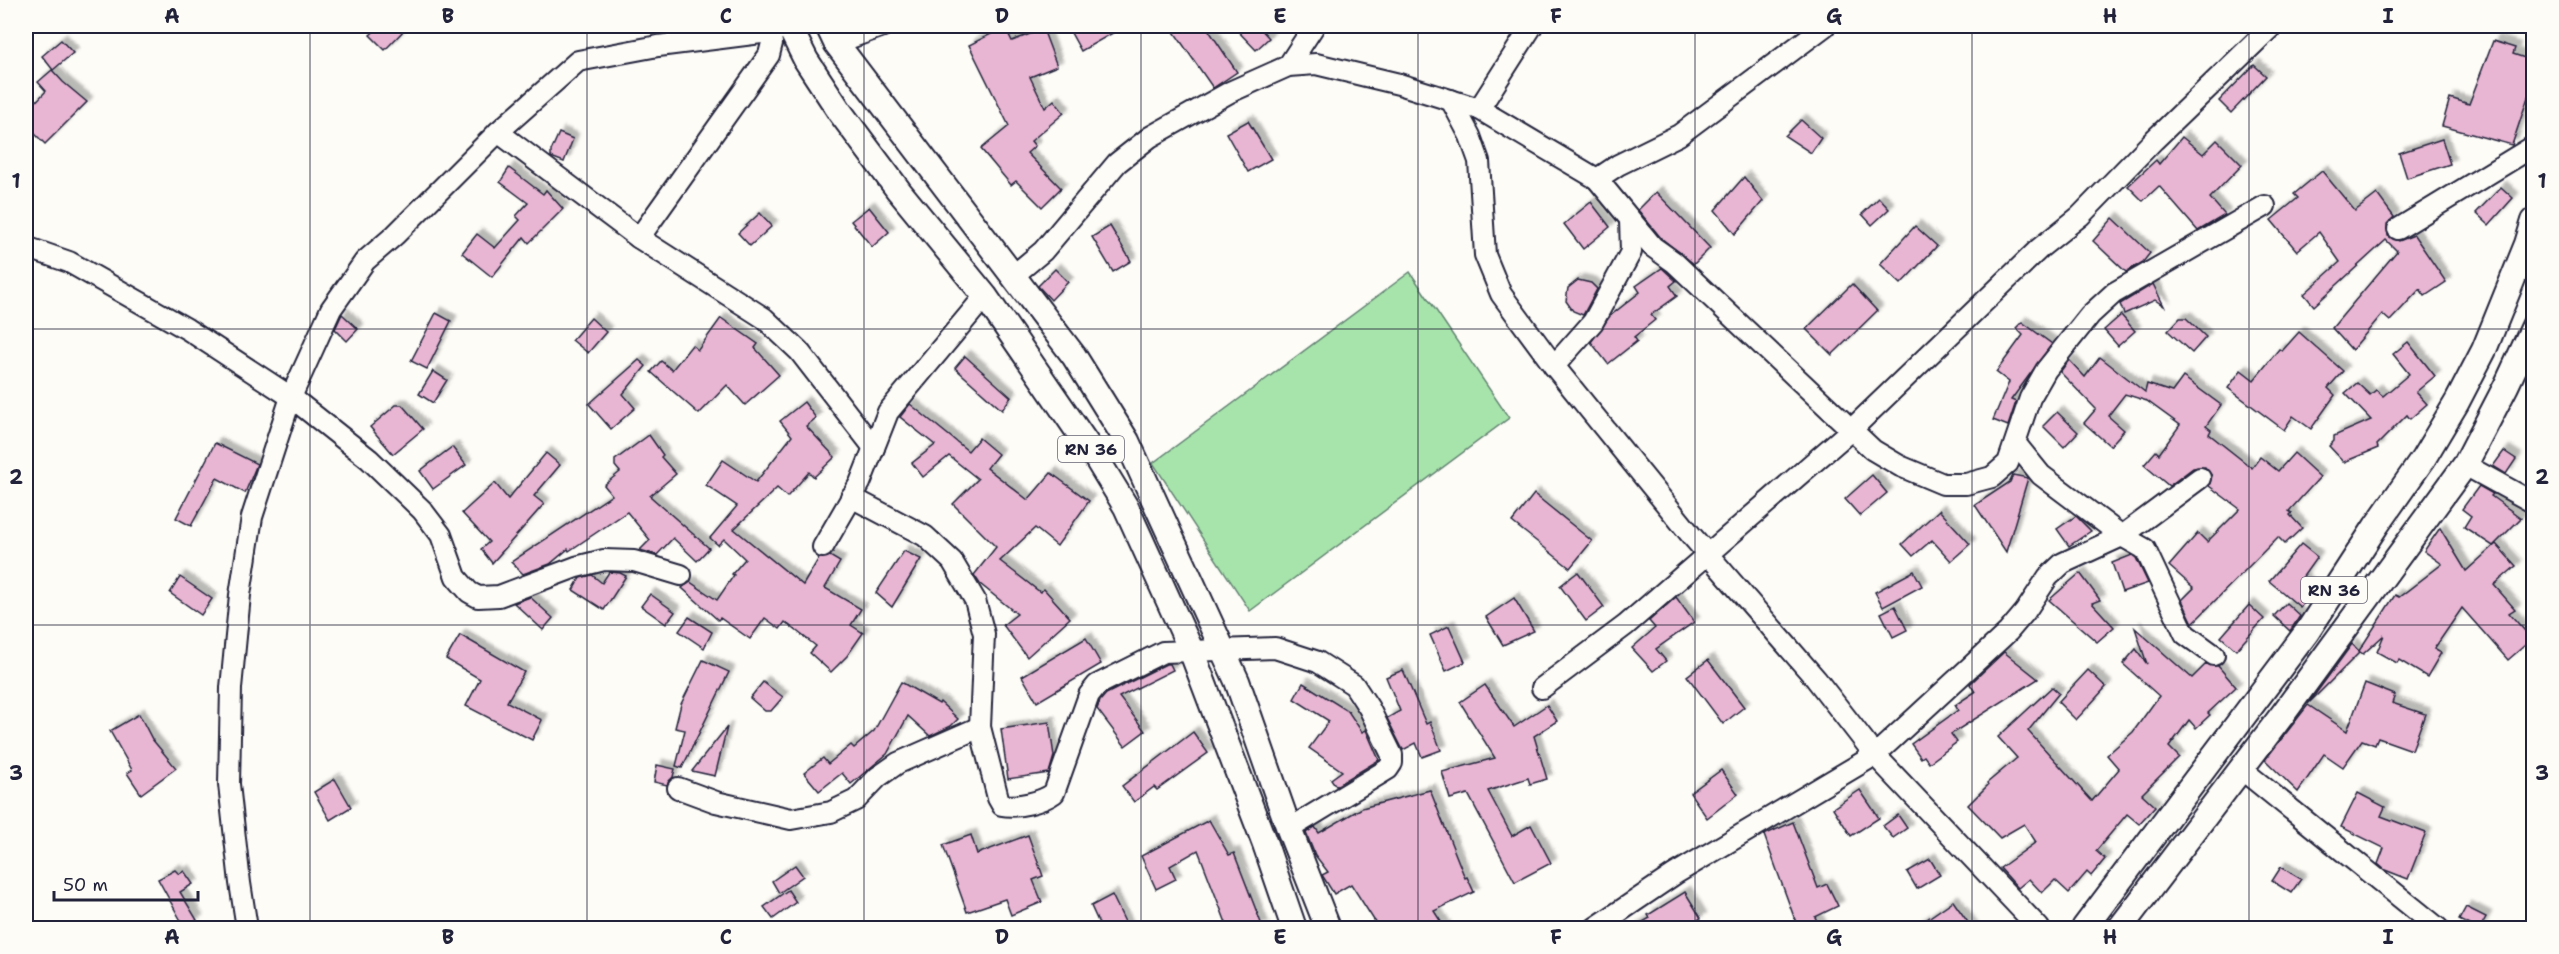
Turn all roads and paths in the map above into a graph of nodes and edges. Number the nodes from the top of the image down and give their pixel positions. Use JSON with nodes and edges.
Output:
{"nodes":[{"id":1,"x":883,"y":26,"type":"edge"},
{"id":2,"x":1314,"y":26,"type":"edge"},
{"id":3,"x":1532,"y":26,"type":"edge"},
{"id":4,"x":1825,"y":26,"type":"edge"},
{"id":5,"x":2272,"y":26,"type":"edge"},
{"id":6,"x":779,"y":28,"type":"edge"},
{"id":7,"x":832,"y":34,"type":"edge"},
{"id":8,"x":1288,"y":66,"type":"junction"},
{"id":9,"x":1450,"y":100,"type":"junction"},
{"id":10,"x":1479,"y":110,"type":"junction"},
{"id":11,"x":498,"y":132,"type":"junction"},
{"id":12,"x":2534,"y":146,"type":"edge"},
{"id":13,"x":1597,"y":179,"type":"junction"},
{"id":14,"x":2265,"y":206,"type":"dead end"},
{"id":15,"x":1630,"y":220,"type":"junction"},
{"id":16,"x":2534,"y":221,"type":"edge"},
{"id":17,"x":2397,"y":230,"type":"dead end"},
{"id":18,"x":639,"y":238,"type":"junction"},
{"id":19,"x":26,"y":247,"type":"edge"},
{"id":20,"x":1014,"y":275,"type":"junction"},
{"id":21,"x":985,"y":296,"type":"junction"},
{"id":22,"x":2534,"y":326,"type":"edge"},
{"id":23,"x":1554,"y":366,"type":"junction"},
{"id":24,"x":291,"y":397,"type":"junction"},
{"id":25,"x":1851,"y":430,"type":"junction"},
{"id":26,"x":2016,"y":444,"type":"junction"},
{"id":27,"x":874,"y":448,"type":"junction"},
{"id":28,"x":2464,"y":465,"type":"junction"},
{"id":29,"x":2200,"y":478,"type":"dead end"},
{"id":30,"x":851,"y":497,"type":"junction"},
{"id":31,"x":2534,"y":503,"type":"edge"},
{"id":32,"x":2122,"y":536,"type":"junction"},
{"id":33,"x":823,"y":547,"type":"dead end"},
{"id":34,"x":1709,"y":554,"type":"junction"},
{"id":35,"x":681,"y":574,"type":"dead end"},
{"id":36,"x":1191,"y":650,"type":"junction"},
{"id":37,"x":1223,"y":650,"type":"junction"},
{"id":38,"x":2214,"y":655,"type":"dead end"},
{"id":39,"x":1542,"y":688,"type":"dead end"},
{"id":40,"x":980,"y":727,"type":"junction"},
{"id":41,"x":1875,"y":755,"type":"junction"},
{"id":42,"x":2240,"y":768,"type":"junction"},
{"id":43,"x":678,"y":788,"type":"dead end"},
{"id":44,"x":1289,"y":829,"type":"junction"},
{"id":45,"x":247,"y":928,"type":"edge"},
{"id":46,"x":1294,"y":928,"type":"edge"},
{"id":47,"x":1328,"y":928,"type":"edge"},
{"id":48,"x":1595,"y":928,"type":"edge"},
{"id":49,"x":2039,"y":928,"type":"edge"},
{"id":50,"x":2084,"y":928,"type":"edge"},
{"id":51,"x":2120,"y":928,"type":"edge"},
{"id":52,"x":2438,"y":928,"type":"edge"}],
"edges":[{"from":1,"to":7,"type":"street"},
{"from":2,"to":8,"type":"street"},
{"from":3,"to":10,"type":"street"},
{"from":4,"to":13,"type":"street"},
{"from":5,"to":25,"type":"street"},
{"from":6,"to":11,"type":"street"},
{"from":6,"to":18,"type":"street"},
{"from":6,"to":21,"type":"main road","number":"RN 36"},
{"from":7,"to":20,"type":"main road","number":"RN 36"},
{"from":8,"to":9,"type":"street"},
{"from":8,"to":20,"type":"street"},
{"from":9,"to":10,"type":"street"},
{"from":9,"to":23,"type":"street"},
{"from":10,"to":13,"type":"street"},
{"from":11,"to":18,"type":"street"},
{"from":11,"to":24,"type":"street"},
{"from":12,"to":17,"type":"street"},
{"from":13,"to":15,"type":"street"},
{"from":14,"to":26,"type":"street"},
{"from":15,"to":23,"type":"street"},
{"from":15,"to":25,"type":"street"},
{"from":16,"to":50,"type":"main road","number":"RN 36"},
{"from":18,"to":27,"type":"street"},
{"from":19,"to":24,"type":"street"},
{"from":20,"to":37,"type":"main road","number":"RN 36"},
{"from":21,"to":27,"type":"street"},
{"from":21,"to":36,"type":"main road","number":"RN 36"},
{"from":22,"to":28,"type":"main road","number":"RN 36"},
{"from":23,"to":34,"type":"street"},
{"from":24,"to":35,"type":"street"},
{"from":24,"to":45,"type":"street"},
{"from":25,"to":26,"type":"street"},
{"from":25,"to":34,"type":"street"},
{"from":26,"to":32,"type":"street"},
{"from":27,"to":30,"type":"street"},
{"from":28,"to":31,"type":"street"},
{"from":28,"to":42,"type":"main road","number":"RN 36"},
{"from":29,"to":32,"type":"street"},
{"from":30,"to":33,"type":"street"},
{"from":30,"to":40,"type":"street"},
{"from":32,"to":38,"type":"street"},
{"from":32,"to":41,"type":"street"},
{"from":34,"to":39,"type":"street"},
{"from":34,"to":41,"type":"street"},
{"from":36,"to":37,"type":"street"},
{"from":36,"to":40,"type":"street"},
{"from":36,"to":46,"type":"main road","number":"RN 36"},
{"from":37,"to":44,"type":"main road","number":"RN 36"},
{"from":37,"to":44,"type":"street"},
{"from":40,"to":43,"type":"street"},
{"from":41,"to":48,"type":"street"},
{"from":41,"to":49,"type":"street"},
{"from":42,"to":51,"type":"main road","number":"RN 36"},
{"from":42,"to":52,"type":"street"},
{"from":44,"to":47,"type":"main road","number":"RN 36"}]}
